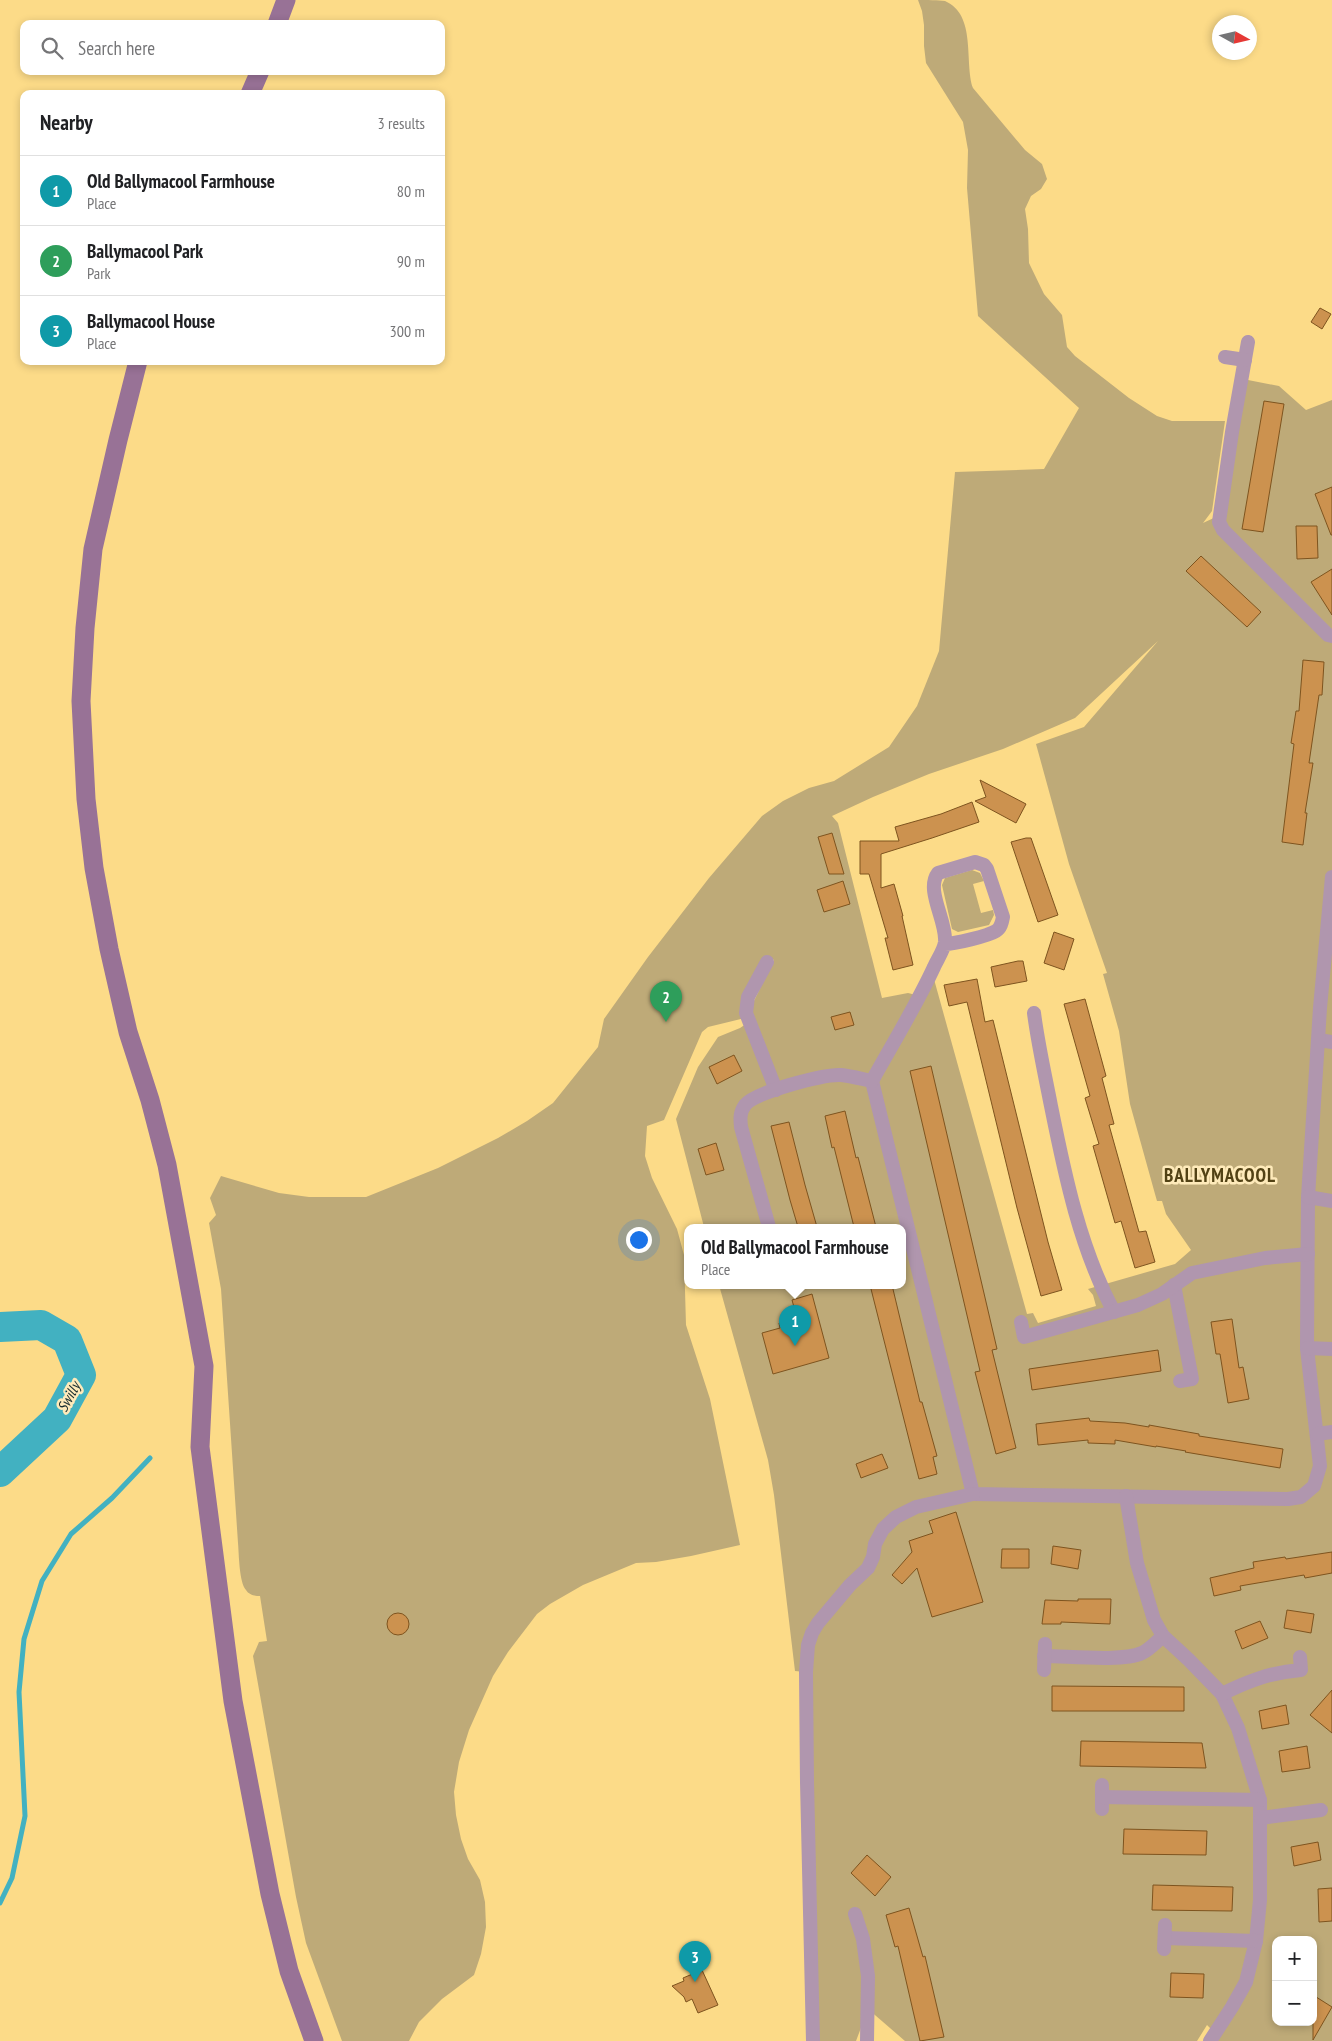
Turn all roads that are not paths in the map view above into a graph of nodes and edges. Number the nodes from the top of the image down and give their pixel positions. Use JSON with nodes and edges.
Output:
{"nodes":[{"id":1,"x":286,"y":0,"type":"edge"},
{"id":2,"x":278,"y":20,"type":"edge"},
{"id":3,"x":258,"y":75,"type":"edge"},
{"id":4,"x":252,"y":90,"type":"edge"},
{"id":5,"x":1248,"y":342,"type":"dead end"},
{"id":6,"x":1225,"y":357,"type":"dead end"},
{"id":7,"x":1245,"y":360,"type":"junction"},
{"id":8,"x":137,"y":365,"type":"edge"},
{"id":9,"x":1332,"y":636,"type":"edge"},
{"id":10,"x":1332,"y":877,"type":"edge"},
{"id":11,"x":945,"y":944,"type":"junction"},
{"id":12,"x":768,"y":962,"type":"dead end"},
{"id":13,"x":1034,"y":1012,"type":"dead end"},
{"id":14,"x":1326,"y":1041,"type":"edge"},
{"id":15,"x":872,"y":1081,"type":"junction"},
{"id":16,"x":776,"y":1090,"type":"junction"},
{"id":17,"x":1308,"y":1197,"type":"junction"},
{"id":18,"x":1332,"y":1201,"type":"edge"},
{"id":19,"x":768,"y":1224,"type":"edge"},
{"id":20,"x":1308,"y":1254,"type":"junction"},
{"id":21,"x":1174,"y":1285,"type":"junction"},
{"id":22,"x":1114,"y":1312,"type":"junction"},
{"id":23,"x":1021,"y":1322,"type":"dead end"},
{"id":24,"x":1307,"y":1348,"type":"junction"},
{"id":25,"x":1332,"y":1349,"type":"edge"},
{"id":26,"x":1180,"y":1381,"type":"dead end"},
{"id":27,"x":1332,"y":1432,"type":"edge"},
{"id":28,"x":1316,"y":1434,"type":"junction"},
{"id":29,"x":973,"y":1494,"type":"junction"},
{"id":30,"x":1126,"y":1496,"type":"junction"},
{"id":31,"x":1163,"y":1636,"type":"junction"},
{"id":32,"x":1301,"y":1668,"type":"dead end"},
{"id":33,"x":1044,"y":1670,"type":"dead end"},
{"id":34,"x":1222,"y":1694,"type":"junction"},
{"id":35,"x":1102,"y":1797,"type":"dead end"},
{"id":36,"x":1260,"y":1800,"type":"junction"},
{"id":37,"x":1321,"y":1810,"type":"dead end"},
{"id":38,"x":1261,"y":1818,"type":"junction"},
{"id":39,"x":855,"y":1914,"type":"dead end"},
{"id":40,"x":1165,"y":1937,"type":"dead end"},
{"id":41,"x":1256,"y":1941,"type":"junction"},
{"id":42,"x":314,"y":2041,"type":"edge"},
{"id":43,"x":813,"y":2041,"type":"edge"},
{"id":44,"x":867,"y":2041,"type":"edge"},
{"id":45,"x":1210,"y":2041,"type":"edge"}],
"edges":[{"from":1,"to":2,"type":"main road"},
{"from":3,"to":4,"type":"main road"},
{"from":5,"to":7,"type":"street"},
{"from":6,"to":7,"type":"street"},
{"from":7,"to":9,"type":"street"},
{"from":8,"to":42,"type":"main road"},
{"from":10,"to":14,"type":"street"},
{"from":11,"to":11,"type":"street"},
{"from":11,"to":15,"type":"street"},
{"from":12,"to":16,"type":"street"},
{"from":13,"to":22,"type":"street"},
{"from":14,"to":17,"type":"street"},
{"from":15,"to":16,"type":"street"},
{"from":15,"to":29,"type":"street"},
{"from":16,"to":19,"type":"street"},
{"from":17,"to":18,"type":"street"},
{"from":17,"to":20,"type":"street"},
{"from":20,"to":21,"type":"street"},
{"from":20,"to":24,"type":"street"},
{"from":21,"to":22,"type":"street"},
{"from":21,"to":26,"type":"street"},
{"from":22,"to":23,"type":"street"},
{"from":24,"to":25,"type":"street"},
{"from":24,"to":28,"type":"street"},
{"from":27,"to":28,"type":"street"},
{"from":28,"to":30,"type":"street"},
{"from":29,"to":30,"type":"street"},
{"from":29,"to":43,"type":"street"},
{"from":30,"to":31,"type":"street"},
{"from":31,"to":33,"type":"street"},
{"from":31,"to":34,"type":"street"},
{"from":32,"to":34,"type":"street"},
{"from":34,"to":36,"type":"street"},
{"from":35,"to":36,"type":"street"},
{"from":36,"to":38,"type":"street"},
{"from":37,"to":38,"type":"street"},
{"from":38,"to":41,"type":"street"},
{"from":39,"to":44,"type":"street"},
{"from":40,"to":41,"type":"street"},
{"from":41,"to":45,"type":"street"}]}
